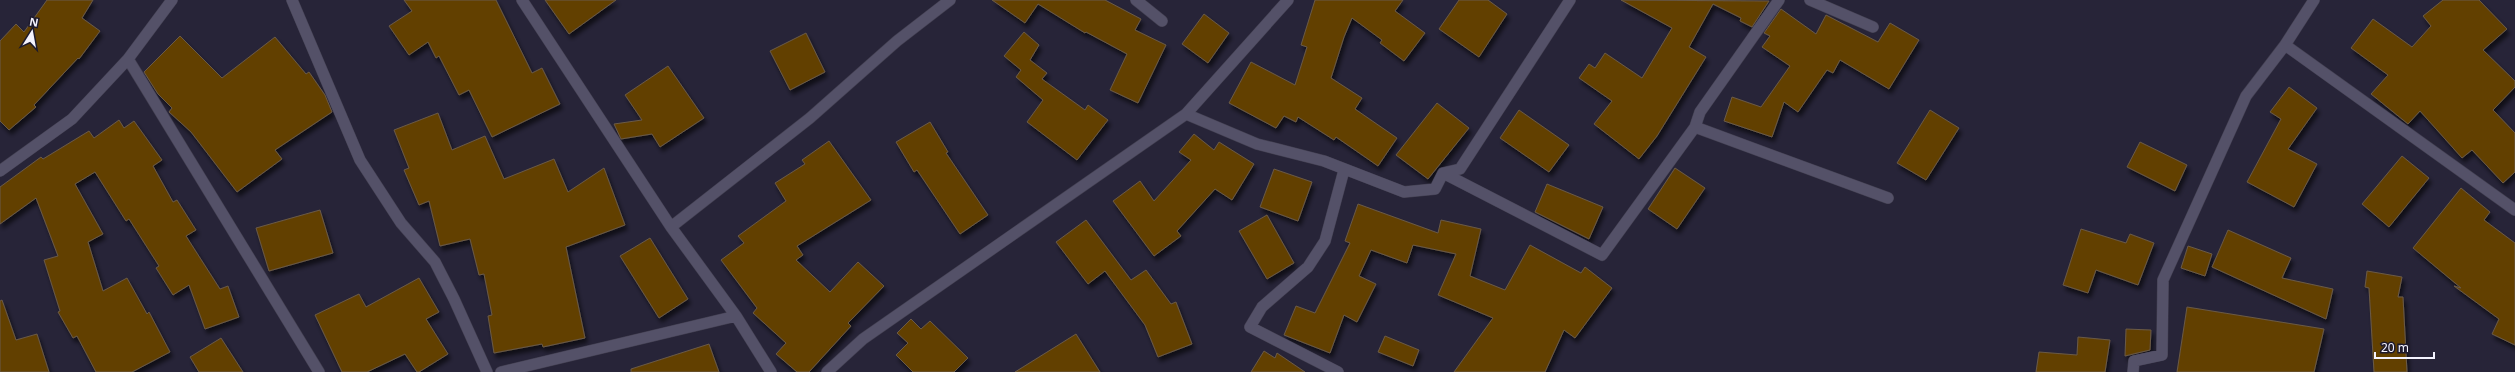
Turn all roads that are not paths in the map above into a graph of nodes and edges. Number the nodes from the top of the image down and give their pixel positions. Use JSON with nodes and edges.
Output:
{"nodes":[{"id":1,"x":172,"y":0,"type":"edge"},
{"id":2,"x":292,"y":0,"type":"edge"},
{"id":3,"x":522,"y":0,"type":"edge"},
{"id":4,"x":950,"y":0,"type":"edge"},
{"id":5,"x":1136,"y":0,"type":"edge"},
{"id":6,"x":1288,"y":0,"type":"edge"},
{"id":7,"x":1570,"y":0,"type":"edge"},
{"id":8,"x":1779,"y":0,"type":"edge"},
{"id":9,"x":1810,"y":0,"type":"edge"},
{"id":10,"x":2314,"y":0,"type":"edge"},
{"id":11,"x":1162,"y":21,"type":"dead end"},
{"id":12,"x":1873,"y":28,"type":"dead end"},
{"id":13,"x":2285,"y":45,"type":"junction"},
{"id":14,"x":128,"y":59,"type":"junction"},
{"id":15,"x":1186,"y":114,"type":"junction"},
{"id":16,"x":1695,"y":127,"type":"junction"},
{"id":17,"x":1344,"y":170,"type":"junction"},
{"id":18,"x":0,"y":171,"type":"edge"},
{"id":19,"x":1443,"y":173,"type":"junction"},
{"id":20,"x":1888,"y":198,"type":"dead end"},
{"id":21,"x":2515,"y":210,"type":"edge"},
{"id":22,"x":671,"y":227,"type":"junction"},
{"id":23,"x":736,"y":316,"type":"junction"},
{"id":24,"x":830,"y":371,"type":"edge"},
{"id":25,"x":318,"y":372,"type":"edge"},
{"id":26,"x":487,"y":372,"type":"edge"},
{"id":27,"x":501,"y":372,"type":"edge"},
{"id":28,"x":772,"y":372,"type":"edge"},
{"id":29,"x":1338,"y":372,"type":"edge"},
{"id":30,"x":2133,"y":372,"type":"edge"}],
"edges":[{"from":1,"to":14,"type":"street"},
{"from":2,"to":26,"type":"street"},
{"from":3,"to":22,"type":"street"},
{"from":4,"to":22,"type":"street"},
{"from":5,"to":11,"type":"street"},
{"from":6,"to":15,"type":"street"},
{"from":7,"to":19,"type":"street"},
{"from":8,"to":16,"type":"street"},
{"from":9,"to":12,"type":"street"},
{"from":10,"to":13,"type":"street"},
{"from":13,"to":21,"type":"street"},
{"from":13,"to":30,"type":"street"},
{"from":14,"to":18,"type":"street"},
{"from":14,"to":25,"type":"street"},
{"from":15,"to":17,"type":"street"},
{"from":15,"to":24,"type":"street"},
{"from":16,"to":19,"type":"street"},
{"from":16,"to":20,"type":"street"},
{"from":17,"to":19,"type":"street"},
{"from":17,"to":29,"type":"street"},
{"from":22,"to":23,"type":"street"},
{"from":23,"to":27,"type":"street"},
{"from":23,"to":28,"type":"street"}]}
